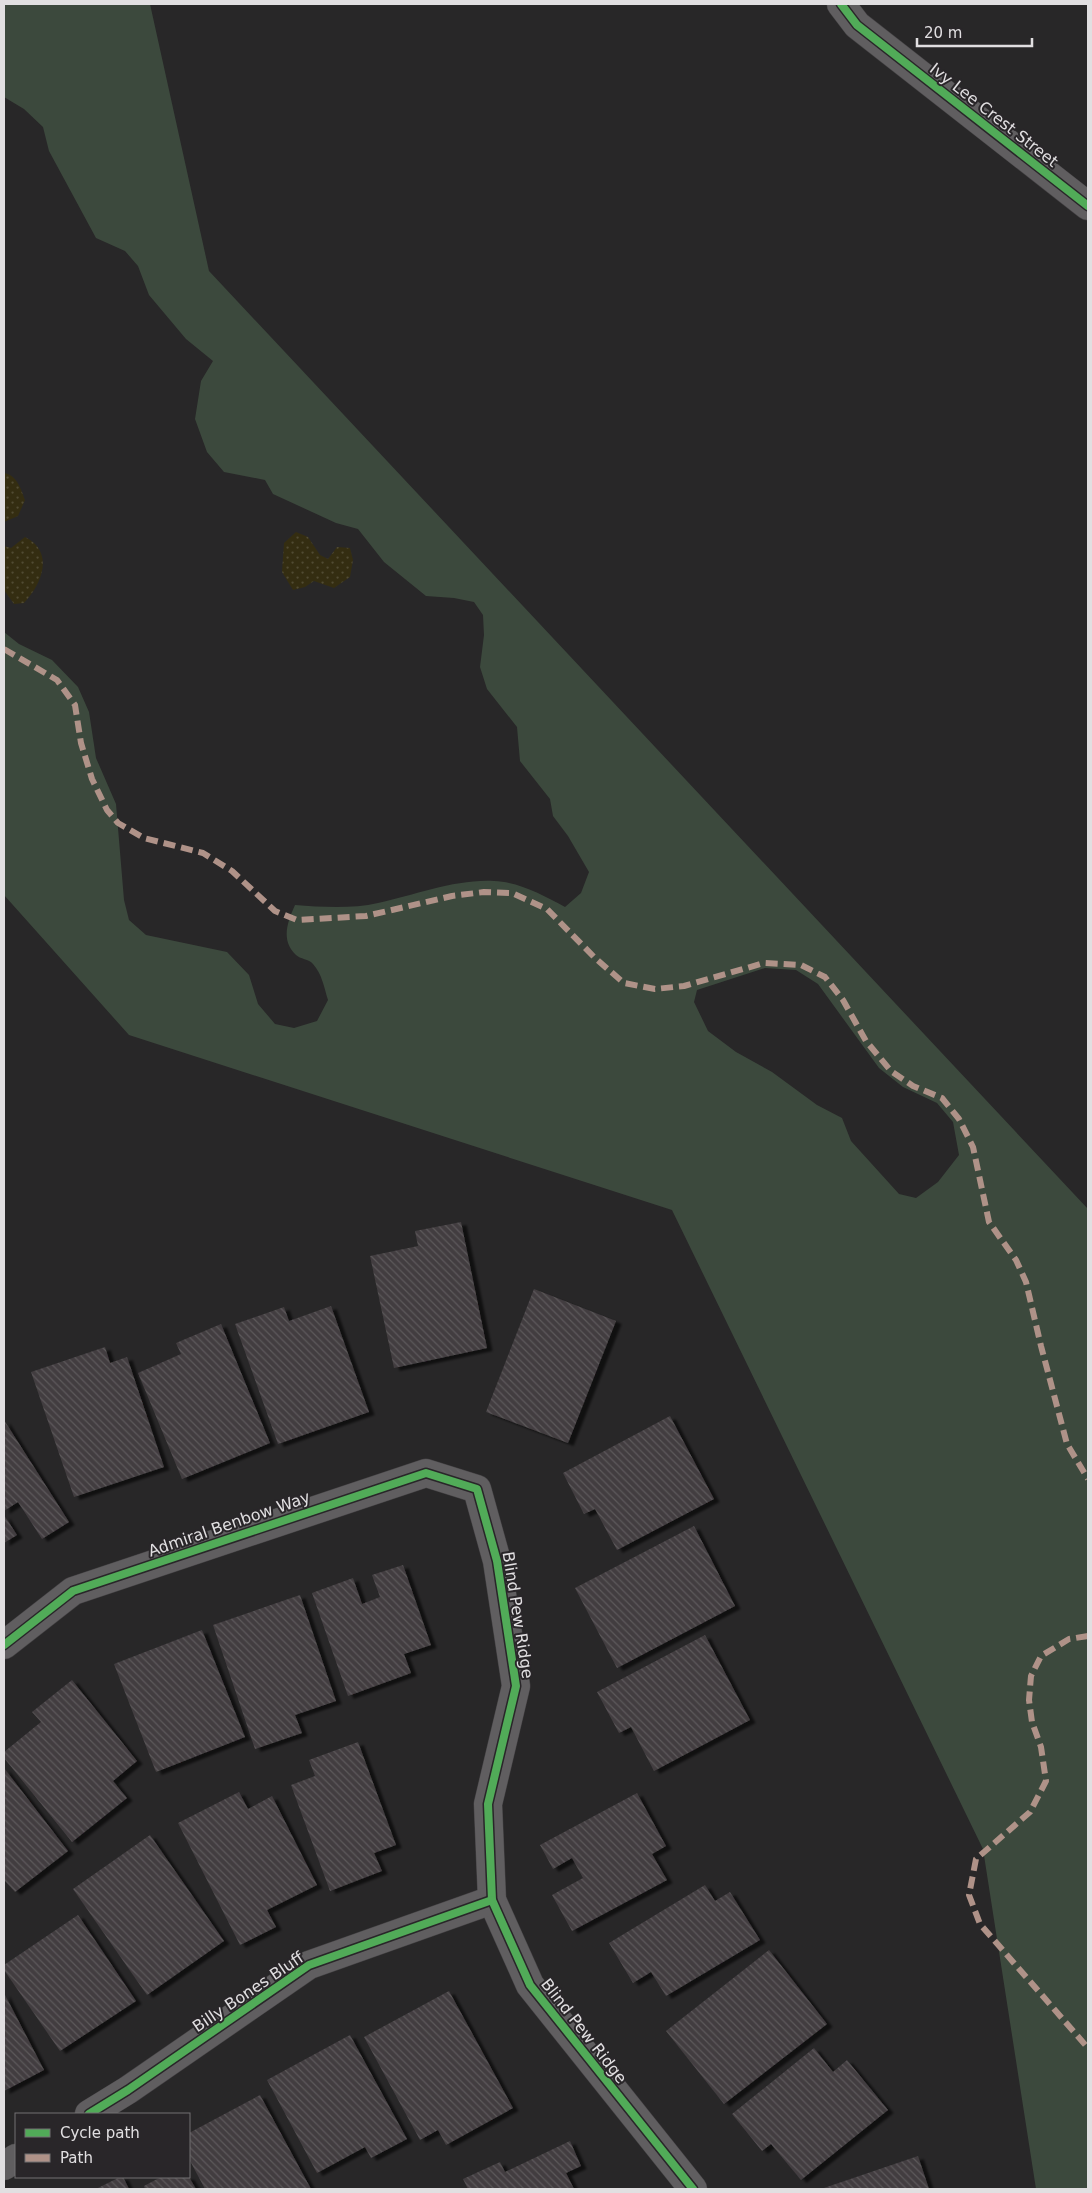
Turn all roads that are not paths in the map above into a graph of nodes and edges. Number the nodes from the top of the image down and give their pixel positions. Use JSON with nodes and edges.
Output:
{"nodes":[{"id":1,"x":841,"y":4,"type":"edge"},
{"id":2,"x":1088,"y":206,"type":"edge"},
{"id":3,"x":477,"y":1489,"type":"joint"},
{"id":4,"x":4,"y":1645,"type":"edge"},
{"id":5,"x":492,"y":1900,"type":"junction"},
{"id":6,"x":91,"y":2113,"type":"edge"},
{"id":7,"x":15,"y":2159,"type":"edge"},
{"id":8,"x":4,"y":2166,"type":"edge"},
{"id":9,"x":693,"y":2189,"type":"edge"}],
"edges":[{"from":1,"to":2,"type":"street","name":"Ivy Lee Crest Street"},
{"from":3,"to":4,"type":"street","name":"Admiral Benbow Way"},
{"from":3,"to":5,"type":"street","name":"Blind Pew Ridge"},
{"from":5,"to":6,"type":"street","name":"Billy Bones Bluff"},
{"from":5,"to":9,"type":"street","name":"Blind Pew Ridge"},
{"from":7,"to":8,"type":"street"}]}
